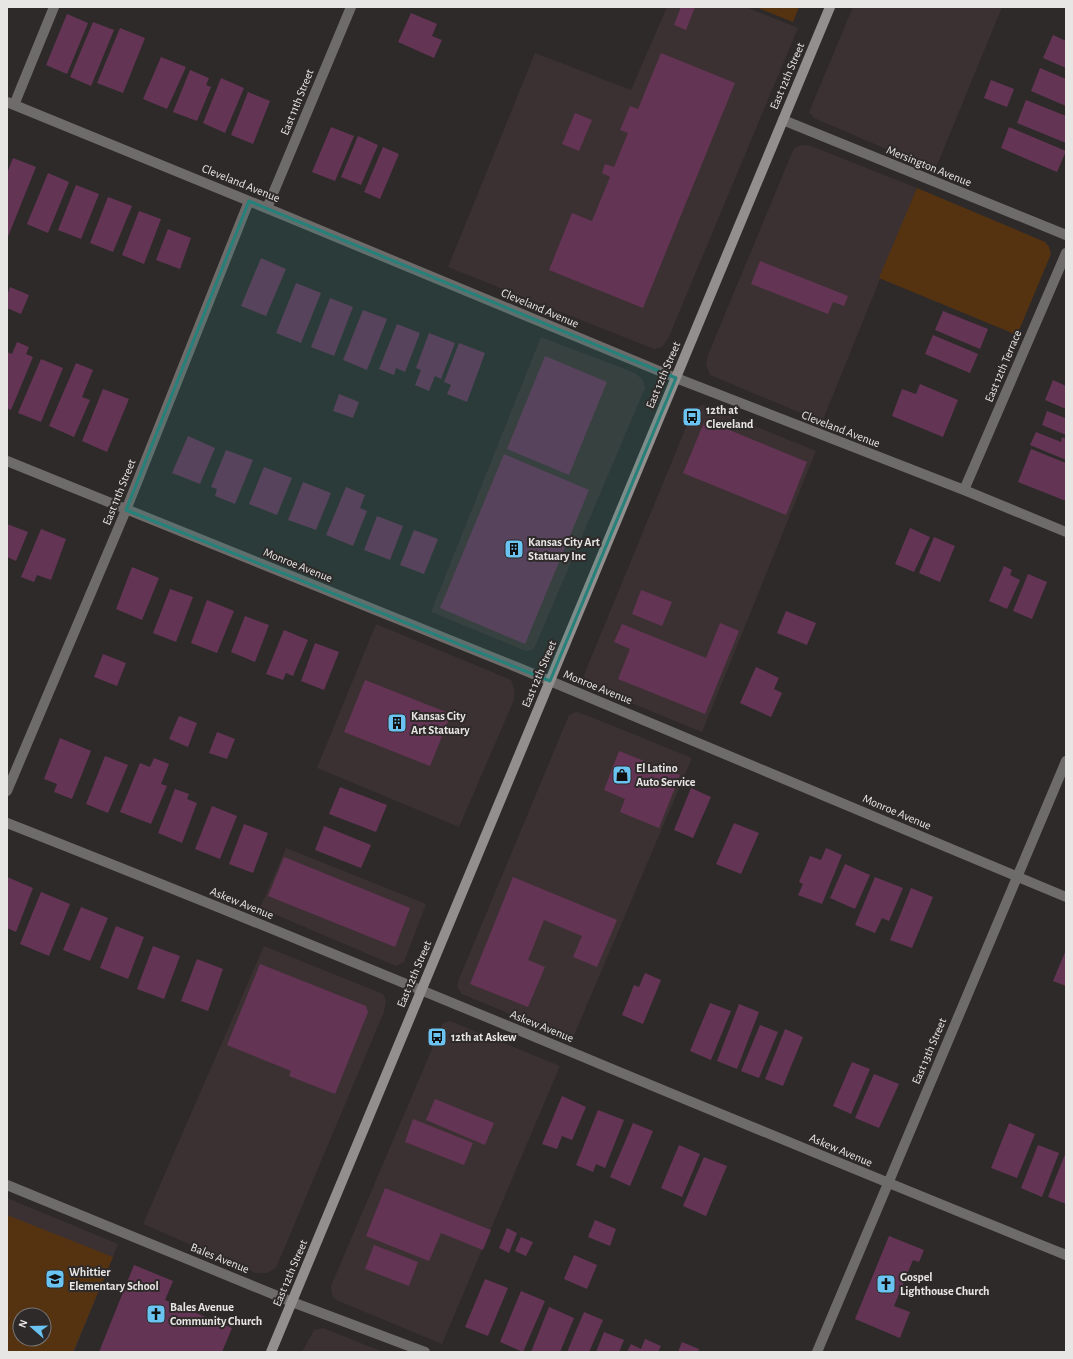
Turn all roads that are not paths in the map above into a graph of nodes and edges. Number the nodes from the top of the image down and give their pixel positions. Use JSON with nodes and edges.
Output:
{"nodes":[{"id":1,"x":54,"y":7,"type":"edge"},
{"id":2,"x":351,"y":7,"type":"edge"},
{"id":3,"x":830,"y":7,"type":"edge"},
{"id":4,"x":10,"y":104,"type":"edge"},
{"id":5,"x":783,"y":120,"type":"junction"},
{"id":6,"x":249,"y":200,"type":"junction"},
{"id":7,"x":267,"y":208,"type":"junction"},
{"id":8,"x":1066,"y":236,"type":"edge"},
{"id":9,"x":1066,"y":253,"type":"edge"},
{"id":10,"x":676,"y":378,"type":"junction"},
{"id":11,"x":7,"y":461,"type":"edge"},
{"id":12,"x":964,"y":490,"type":"junction"},
{"id":13,"x":126,"y":510,"type":"junction"},
{"id":14,"x":1066,"y":532,"type":"edge"},
{"id":15,"x":550,"y":681,"type":"junction"},
{"id":16,"x":1066,"y":761,"type":"edge"},
{"id":17,"x":7,"y":791,"type":"edge"},
{"id":18,"x":7,"y":823,"type":"edge"},
{"id":19,"x":1016,"y":876,"type":"junction"},
{"id":20,"x":1066,"y":897,"type":"edge"},
{"id":21,"x":421,"y":990,"type":"junction"},
{"id":22,"x":888,"y":1183,"type":"junction"},
{"id":23,"x":7,"y":1185,"type":"edge"},
{"id":24,"x":1066,"y":1254,"type":"edge"},
{"id":25,"x":292,"y":1302,"type":"junction"},
{"id":26,"x":271,"y":1352,"type":"edge"},
{"id":27,"x":425,"y":1352,"type":"edge"},
{"id":28,"x":817,"y":1352,"type":"edge"}],
"edges":[{"from":1,"to":4,"type":"street"},
{"from":2,"to":7,"type":"street","name":"East 11th Street"},
{"from":3,"to":5,"type":"street","name":"East 12th Street"},
{"from":4,"to":6,"type":"street","name":"Cleveland Avenue"},
{"from":5,"to":8,"type":"street","name":"Mersington Avenue"},
{"from":5,"to":10,"type":"street","name":"East 12th Street"},
{"from":6,"to":7,"type":"street","name":"Cleveland Avenue"},
{"from":6,"to":13,"type":"street","name":"East 11th Street"},
{"from":7,"to":10,"type":"street","name":"Cleveland Avenue"},
{"from":9,"to":12,"type":"street","name":"East 12th Terrace"},
{"from":10,"to":12,"type":"street","name":"Cleveland Avenue"},
{"from":10,"to":15,"type":"street","name":"East 12th Street"},
{"from":11,"to":13,"type":"street","name":"Monroe Avenue"},
{"from":12,"to":14,"type":"street","name":"Cleveland Avenue"},
{"from":13,"to":15,"type":"street","name":"Monroe Avenue"},
{"from":13,"to":17,"type":"street","name":"East 11th Street"},
{"from":15,"to":19,"type":"street","name":"Monroe Avenue"},
{"from":15,"to":21,"type":"street","name":"East 12th Street"},
{"from":16,"to":19,"type":"street","name":"East 13th Street"},
{"from":18,"to":21,"type":"street","name":"Askew Avenue"},
{"from":19,"to":20,"type":"street","name":"Monroe Avenue"},
{"from":19,"to":22,"type":"street","name":"East 13th Street"},
{"from":21,"to":22,"type":"street","name":"Askew Avenue"},
{"from":21,"to":25,"type":"street","name":"East 12th Street"},
{"from":22,"to":24,"type":"street","name":"Askew Avenue"},
{"from":22,"to":28,"type":"street","name":"East 13th Street"},
{"from":23,"to":25,"type":"street","name":"Bales Avenue"},
{"from":25,"to":26,"type":"street","name":"East 12th Street"},
{"from":25,"to":27,"type":"street","name":"Bales Avenue"}]}
